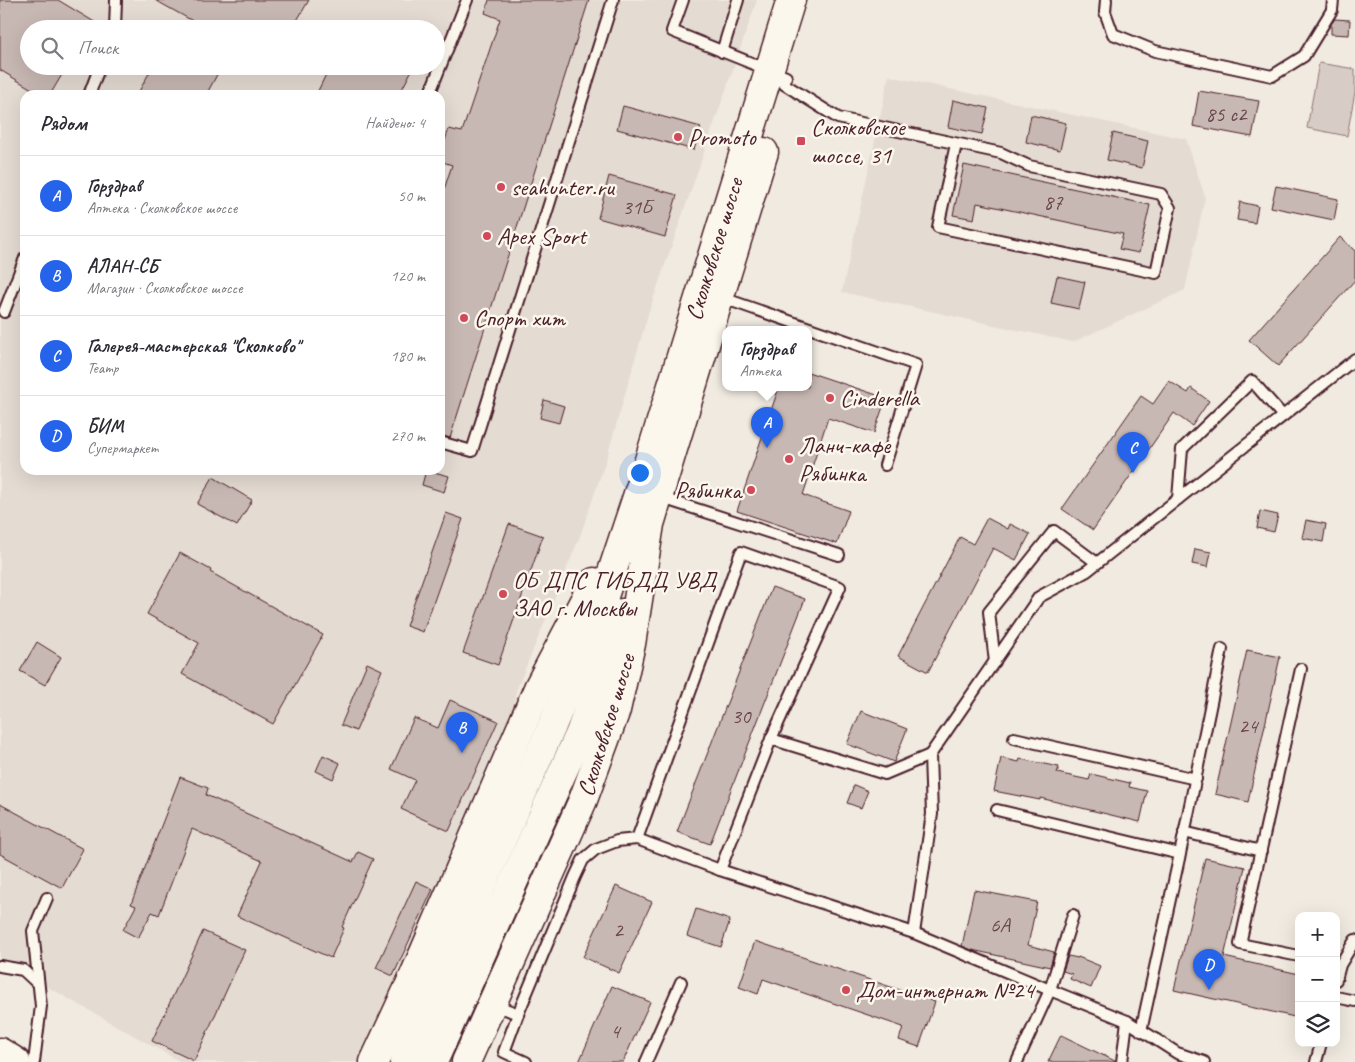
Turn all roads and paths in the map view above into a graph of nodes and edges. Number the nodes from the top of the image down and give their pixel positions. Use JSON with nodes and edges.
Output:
{"nodes":[{"id":1,"x":116,"y":0,"type":"edge"},
{"id":2,"x":468,"y":0,"type":"edge"},
{"id":3,"x":613,"y":0,"type":"edge"},
{"id":4,"x":683,"y":0,"type":"edge"},
{"id":5,"x":738,"y":0,"type":"edge"},
{"id":6,"x":791,"y":0,"type":"edge"},
{"id":7,"x":810,"y":0,"type":"edge"},
{"id":8,"x":1106,"y":0,"type":"edge"},
{"id":9,"x":1332,"y":0,"type":"edge"},
{"id":10,"x":115,"y":20,"type":"edge"},
{"id":11,"x":722,"y":52,"type":"junction"},
{"id":12,"x":445,"y":56,"type":"edge"},
{"id":13,"x":97,"y":75,"type":"edge"},
{"id":14,"x":437,"y":75,"type":"edge"},
{"id":15,"x":780,"y":77,"type":"junction"},
{"id":16,"x":91,"y":90,"type":"edge"},
{"id":17,"x":431,"y":90,"type":"edge"},
{"id":18,"x":956,"y":144,"type":"junction"},
{"id":19,"x":20,"y":271,"type":"edge"},
{"id":20,"x":720,"y":297,"type":"junction"},
{"id":21,"x":4,"y":312,"type":"dead end"},
{"id":22,"x":804,"y":326,"type":"edge"},
{"id":23,"x":812,"y":329,"type":"edge"},
{"id":24,"x":1355,"y":359,"type":"edge"},
{"id":25,"x":1283,"y":416,"type":"junction"},
{"id":26,"x":445,"y":443,"type":"edge"},
{"id":27,"x":885,"y":465,"type":"dead end"},
{"id":28,"x":646,"y":470,"type":"junction"},
{"id":29,"x":658,"y":496,"type":"junction"},
{"id":30,"x":1178,"y":499,"type":"junction"},
{"id":31,"x":650,"y":524,"type":"junction"},
{"id":32,"x":839,"y":555,"type":"dead end"},
{"id":33,"x":1097,"y":563,"type":"junction"},
{"id":34,"x":1222,"y":649,"type":"dead end"},
{"id":35,"x":995,"y":662,"type":"junction"},
{"id":36,"x":1300,"y":669,"type":"dead end"},
{"id":37,"x":1014,"y":738,"type":"dead end"},
{"id":38,"x":771,"y":739,"type":"junction"},
{"id":39,"x":930,"y":756,"type":"junction"},
{"id":40,"x":1196,"y":778,"type":"junction"},
{"id":41,"x":996,"y":810,"type":"dead end"},
{"id":42,"x":1184,"y":832,"type":"junction"},
{"id":43,"x":637,"y":840,"type":"junction"},
{"id":44,"x":1261,"y":851,"type":"junction"},
{"id":45,"x":1180,"y":854,"type":"junction"},
{"id":46,"x":720,"y":870,"type":"junction"},
{"id":47,"x":47,"y":898,"type":"dead end"},
{"id":48,"x":1073,"y":915,"type":"dead end"},
{"id":49,"x":914,"y":933,"type":"junction"},
{"id":50,"x":1355,"y":940,"type":"edge"},
{"id":51,"x":467,"y":953,"type":"junction"},
{"id":52,"x":1295,"y":955,"type":"edge"},
{"id":53,"x":1340,"y":961,"type":"edge"},
{"id":54,"x":0,"y":966,"type":"edge"},
{"id":55,"x":681,"y":982,"type":"dead end"},
{"id":56,"x":38,"y":984,"type":"junction"},
{"id":57,"x":1050,"y":990,"type":"junction"},
{"id":58,"x":1340,"y":998,"type":"edge"},
{"id":59,"x":1355,"y":1001,"type":"edge"},
{"id":60,"x":492,"y":1004,"type":"junction"},
{"id":61,"x":518,"y":1014,"type":"junction"},
{"id":62,"x":1126,"y":1021,"type":"junction"},
{"id":63,"x":1141,"y":1031,"type":"junction"},
{"id":64,"x":1320,"y":1047,"type":"edge"},
{"id":65,"x":0,"y":1052,"type":"edge"},
{"id":66,"x":16,"y":1062,"type":"edge"},
{"id":67,"x":34,"y":1062,"type":"edge"},
{"id":68,"x":374,"y":1062,"type":"edge"},
{"id":69,"x":404,"y":1062,"type":"edge"},
{"id":70,"x":433,"y":1062,"type":"edge"},
{"id":71,"x":466,"y":1062,"type":"edge"},
{"id":72,"x":526,"y":1062,"type":"edge"},
{"id":73,"x":646,"y":1062,"type":"edge"},
{"id":74,"x":1017,"y":1062,"type":"edge"},
{"id":75,"x":1122,"y":1062,"type":"edge"},
{"id":76,"x":1204,"y":1062,"type":"edge"},
{"id":77,"x":1316,"y":1062,"type":"edge"}],
"edges":[{"from":1,"to":10,"type":"lane"},
{"from":2,"to":12,"type":"lane"},
{"from":3,"to":26,"type":"lane"},
{"from":4,"to":11,"type":"lane"},
{"from":5,"to":11,"type":"lane"},
{"from":6,"to":15,"type":"main road","name":"Сколковское шоссе"},
{"from":7,"to":15,"type":"main road","name":"Сколковское шоссе"},
{"from":8,"to":9,"type":"lane"},
{"from":11,"to":15,"type":"lane"},
{"from":13,"to":16,"type":"lane"},
{"from":14,"to":17,"type":"lane"},
{"from":15,"to":18,"type":"lane"},
{"from":15,"to":20,"type":"main road","name":"Сколковское шоссе"},
{"from":15,"to":28,"type":"main road","name":"Сколковское шоссе"},
{"from":18,"to":18,"type":"lane"},
{"from":19,"to":21,"type":"lane"},
{"from":20,"to":22,"type":"lane"},
{"from":20,"to":29,"type":"main road","name":"Сколковское шоссе"},
{"from":23,"to":27,"type":"lane"},
{"from":24,"to":25,"type":"lane"},
{"from":25,"to":30,"type":"lane"},
{"from":25,"to":30,"type":"lane"},
{"from":28,"to":51,"type":"main road"},
{"from":28,"to":68,"type":"main road"},
{"from":29,"to":31,"type":"main road","name":"Сколковское шоссе"},
{"from":29,"to":32,"type":"lane"},
{"from":30,"to":33,"type":"lane"},
{"from":31,"to":51,"type":"main road"},
{"from":31,"to":60,"type":"main road","name":"Сколковское шоссе"},
{"from":33,"to":35,"type":"lane"},
{"from":33,"to":35,"type":"lane"},
{"from":34,"to":40,"type":"lane"},
{"from":35,"to":39,"type":"lane"},
{"from":36,"to":44,"type":"lane"},
{"from":37,"to":40,"type":"lane"},
{"from":38,"to":39,"type":"lane"},
{"from":38,"to":43,"type":"lane"},
{"from":38,"to":46,"type":"lane"},
{"from":39,"to":49,"type":"lane"},
{"from":40,"to":42,"type":"lane"},
{"from":41,"to":45,"type":"lane"},
{"from":42,"to":44,"type":"lane"},
{"from":42,"to":45,"type":"lane"},
{"from":43,"to":46,"type":"lane"},
{"from":43,"to":61,"type":"lane"},
{"from":44,"to":52,"type":"lane"},
{"from":45,"to":63,"type":"lane"},
{"from":46,"to":49,"type":"lane"},
{"from":47,"to":56,"type":"lane"},
{"from":48,"to":57,"type":"lane"},
{"from":49,"to":57,"type":"lane"},
{"from":50,"to":53,"type":"lane"},
{"from":51,"to":69,"type":"main road"},
{"from":51,"to":70,"type":"main road"},
{"from":54,"to":56,"type":"lane"},
{"from":55,"to":73,"type":"lane"},
{"from":56,"to":67,"type":"lane"},
{"from":57,"to":62,"type":"lane"},
{"from":57,"to":74,"type":"lane"},
{"from":58,"to":59,"type":"lane"},
{"from":60,"to":61,"type":"lane"},
{"from":60,"to":71,"type":"main road","name":"Сколковское шоссе"},
{"from":61,"to":72,"type":"lane"},
{"from":62,"to":63,"type":"lane"},
{"from":62,"to":75,"type":"lane"},
{"from":63,"to":76,"type":"lane"},
{"from":64,"to":77,"type":"lane"},
{"from":65,"to":66,"type":"main road"}]}
